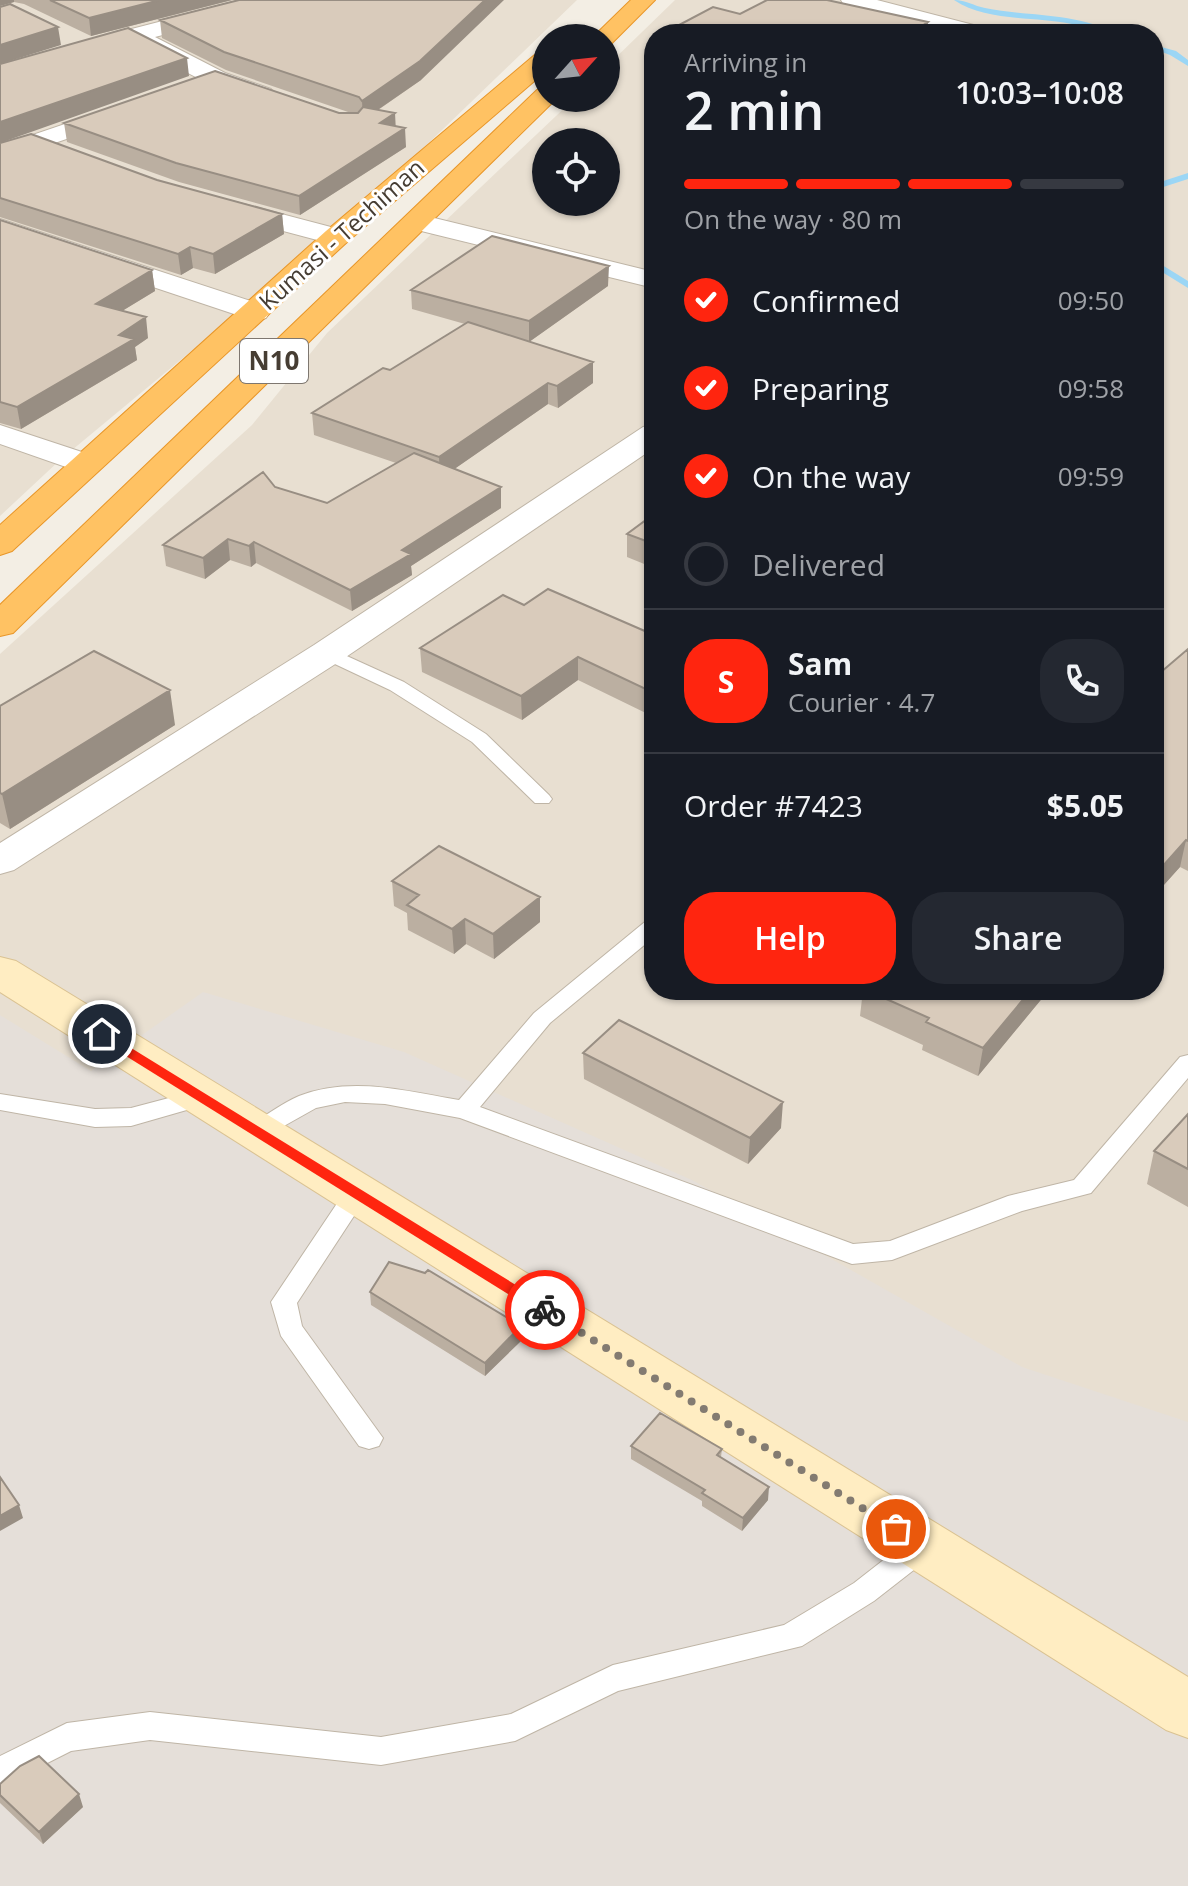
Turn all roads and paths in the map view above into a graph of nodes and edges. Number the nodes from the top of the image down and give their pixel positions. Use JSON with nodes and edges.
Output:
{"nodes":[{"id":1,"x":270,"y":0,"type":"edge"},
{"id":2,"x":852,"y":0,"type":"edge"},
{"id":3,"x":605,"y":3,"type":"dead end"},
{"id":4,"x":640,"y":4,"type":"edge"},
{"id":5,"x":619,"y":24,"type":"edge"},
{"id":6,"x":943,"y":24,"type":"edge"},
{"id":7,"x":64,"y":35,"type":"dead end"},
{"id":8,"x":136,"y":37,"type":"junction"},
{"id":9,"x":89,"y":47,"type":"junction"},
{"id":10,"x":532,"y":70,"type":"edge"},
{"id":11,"x":0,"y":75,"type":"edge"},
{"id":12,"x":217,"y":78,"type":"junction"},
{"id":13,"x":192,"y":87,"type":"edge"},
{"id":14,"x":291,"y":103,"type":"edge"},
{"id":15,"x":136,"y":107,"type":"edge"},
{"id":16,"x":532,"y":109,"type":"edge"},
{"id":17,"x":34,"y":142,"type":"junction"},
{"id":18,"x":0,"y":154,"type":"edge"},
{"id":19,"x":79,"y":158,"type":"edge"},
{"id":20,"x":199,"y":199,"type":"edge"},
{"id":21,"x":418,"y":222,"type":"junction"},
{"id":22,"x":0,"y":227,"type":"edge"},
{"id":23,"x":336,"y":237,"type":"junction"},
{"id":24,"x":644,"y":278,"type":"edge"},
{"id":25,"x":256,"y":312,"type":"junction"},
{"id":26,"x":0,"y":434,"type":"edge"},
{"id":27,"x":644,"y":441,"type":"edge"},
{"id":28,"x":86,"y":464,"type":"junction"},
{"id":29,"x":0,"y":544,"type":"edge"},
{"id":30,"x":0,"y":625,"type":"edge"},
{"id":31,"x":327,"y":653,"type":"junction"},
{"id":32,"x":542,"y":799,"type":"dead end"},
{"id":33,"x":0,"y":861,"type":"edge"},
{"id":34,"x":644,"y":934,"type":"edge"},
{"id":35,"x":0,"y":972,"type":"edge"},
{"id":36,"x":1188,"y":1063,"type":"edge"},
{"id":37,"x":203,"y":1097,"type":"junction"},
{"id":38,"x":0,"y":1102,"type":"edge"},
{"id":39,"x":464,"y":1110,"type":"junction"},
{"id":40,"x":259,"y":1131,"type":"junction"},
{"id":41,"x":357,"y":1193,"type":"junction"},
{"id":42,"x":369,"y":1438,"type":"dead end"},
{"id":43,"x":923,"y":1546,"type":"junction"},
{"id":44,"x":1188,"y":1710,"type":"edge"},
{"id":45,"x":0,"y":1772,"type":"edge"}],
"edges":[{"from":1,"to":8,"type":"street"},
{"from":2,"to":6,"type":"street"},
{"from":3,"to":4,"type":"highway"},
{"from":4,"to":5,"type":"highway"},
{"from":7,"to":9,"type":"street"},
{"from":8,"to":9,"type":"street"},
{"from":8,"to":12,"type":"street"},
{"from":9,"to":11,"type":"street"},
{"from":10,"to":23,"type":"highway","name":"Kumasi - Techiman","number":"N10"},
{"from":12,"to":13,"type":"street"},
{"from":12,"to":14,"type":"street"},
{"from":15,"to":17,"type":"street"},
{"from":16,"to":21,"type":"highway","number":"N10"},
{"from":17,"to":18,"type":"street"},
{"from":17,"to":19,"type":"street"},
{"from":20,"to":23,"type":"street"},
{"from":21,"to":24,"type":"street"},
{"from":21,"to":30,"type":"highway","number":"N10"},
{"from":22,"to":25,"type":"street"},
{"from":23,"to":25,"type":"highway","name":"Kumasi - Techiman","number":"N10"},
{"from":25,"to":28,"type":"highway","name":"Kumasi - Techiman","number":"N10"},
{"from":26,"to":28,"type":"street"},
{"from":27,"to":31,"type":"street"},
{"from":28,"to":29,"type":"highway","name":"Kumasi - Techiman","number":"N10"},
{"from":31,"to":32,"type":"lane"},
{"from":31,"to":33,"type":"street"},
{"from":34,"to":39,"type":"lane"},
{"from":35,"to":37,"type":"street"},
{"from":36,"to":39,"type":"lane"},
{"from":37,"to":38,"type":"lane"},
{"from":37,"to":40,"type":"street"},
{"from":39,"to":40,"type":"lane"},
{"from":40,"to":41,"type":"street"},
{"from":41,"to":42,"type":"lane"},
{"from":41,"to":43,"type":"street"},
{"from":43,"to":44,"type":"street"},
{"from":43,"to":45,"type":"lane"}]}
